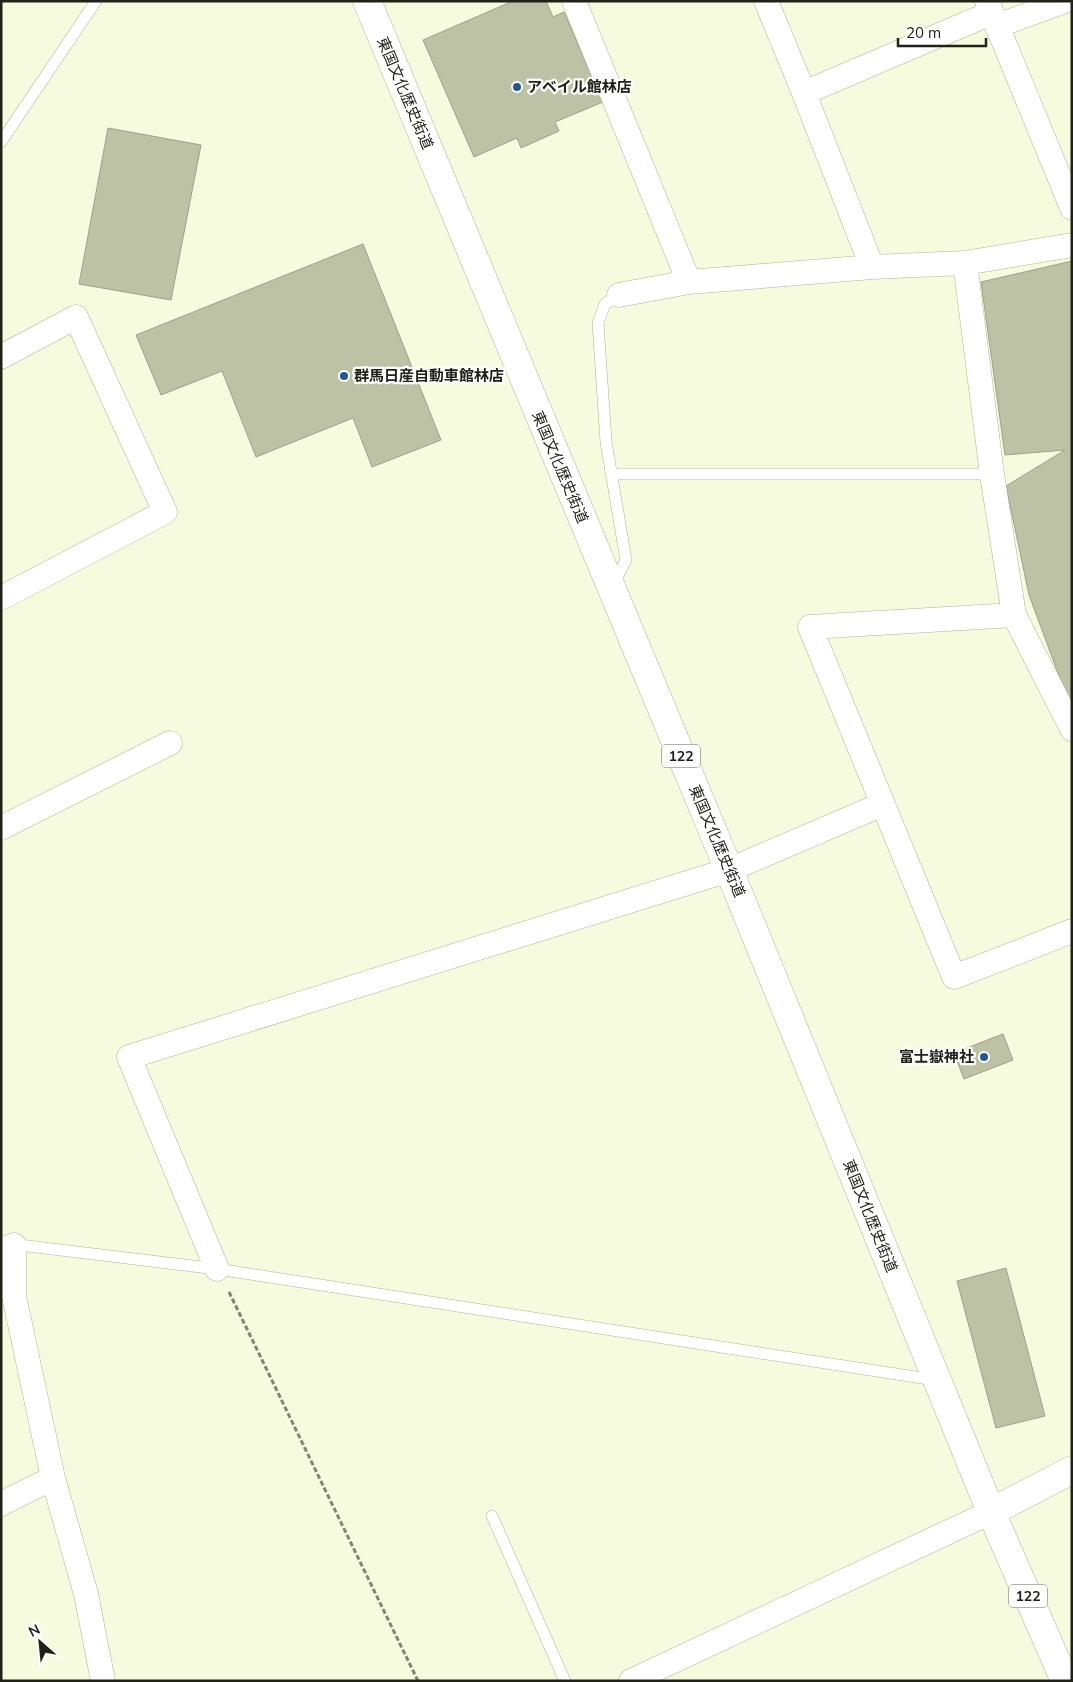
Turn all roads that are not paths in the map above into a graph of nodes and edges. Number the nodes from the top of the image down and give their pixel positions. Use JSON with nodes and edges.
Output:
{"nodes":[{"id":1,"x":96,"y":1,"type":"edge"},
{"id":2,"x":367,"y":1,"type":"edge"},
{"id":3,"x":574,"y":1,"type":"edge"},
{"id":4,"x":766,"y":1,"type":"edge"},
{"id":5,"x":1065,"y":1,"type":"edge"},
{"id":6,"x":992,"y":13,"type":"edge"},
{"id":7,"x":804,"y":93,"type":"junction"},
{"id":8,"x":1,"y":142,"type":"edge"},
{"id":9,"x":1072,"y":208,"type":"edge"},
{"id":10,"x":1072,"y":245,"type":"edge"},
{"id":11,"x":965,"y":263,"type":"junction"},
{"id":12,"x":872,"y":267,"type":"junction"},
{"id":13,"x":689,"y":282,"type":"junction"},
{"id":14,"x":619,"y":295,"type":"joint"},
{"id":15,"x":1,"y":357,"type":"edge"},
{"id":16,"x":612,"y":474,"type":"junction"},
{"id":17,"x":992,"y":474,"type":"junction"},
{"id":18,"x":611,"y":589,"type":"junction"},
{"id":19,"x":1,"y":598,"type":"edge"},
{"id":20,"x":1014,"y":616,"type":"junction"},
{"id":21,"x":1072,"y":729,"type":"edge"},
{"id":22,"x":170,"y":743,"type":"dead end"},
{"id":23,"x":883,"y":804,"type":"junction"},
{"id":24,"x":1,"y":828,"type":"edge"},
{"id":25,"x":729,"y":870,"type":"junction"},
{"id":26,"x":1072,"y":931,"type":"edge"},
{"id":27,"x":5,"y":1246,"type":"edge"},
{"id":28,"x":217,"y":1269,"type":"junction"},
{"id":29,"x":937,"y":1380,"type":"junction"},
{"id":30,"x":1072,"y":1470,"type":"edge"},
{"id":31,"x":53,"y":1478,"type":"junction"},
{"id":32,"x":1,"y":1504,"type":"edge"},
{"id":33,"x":991,"y":1512,"type":"junction"},
{"id":34,"x":492,"y":1516,"type":"dead end"},
{"id":35,"x":103,"y":1681,"type":"edge"},
{"id":36,"x":565,"y":1681,"type":"edge"},
{"id":37,"x":631,"y":1681,"type":"edge"},
{"id":38,"x":1065,"y":1681,"type":"edge"}],
"edges":[{"from":1,"to":8,"type":"lane"},
{"from":2,"to":18,"type":"main road","name":"東国文化歴史街道","number":"122"},
{"from":3,"to":13,"type":"street"},
{"from":4,"to":7,"type":"street"},
{"from":5,"to":6,"type":"street"},
{"from":6,"to":7,"type":"street"},
{"from":6,"to":9,"type":"street"},
{"from":7,"to":12,"type":"street"},
{"from":10,"to":11,"type":"street"},
{"from":11,"to":12,"type":"street"},
{"from":11,"to":17,"type":"street"},
{"from":12,"to":13,"type":"street"},
{"from":13,"to":14,"type":"street"},
{"from":14,"to":16,"type":"lane"},
{"from":15,"to":19,"type":"street"},
{"from":16,"to":17,"type":"lane"},
{"from":16,"to":18,"type":"lane"},
{"from":17,"to":20,"type":"street"},
{"from":18,"to":25,"type":"main road","name":"東国文化歴史街道","number":"122"},
{"from":20,"to":21,"type":"street"},
{"from":20,"to":23,"type":"street"},
{"from":22,"to":24,"type":"street"},
{"from":23,"to":25,"type":"street"},
{"from":23,"to":26,"type":"street"},
{"from":25,"to":28,"type":"street"},
{"from":25,"to":29,"type":"main road","name":"東国文化歴史街道","number":"122"},
{"from":27,"to":28,"type":"lane"},
{"from":27,"to":31,"type":"street"},
{"from":28,"to":29,"type":"lane"},
{"from":29,"to":33,"type":"main road","name":"東国文化歴史街道","number":"122"},
{"from":30,"to":33,"type":"main road"},
{"from":31,"to":32,"type":"street"},
{"from":31,"to":35,"type":"street"},
{"from":33,"to":37,"type":"street"},
{"from":33,"to":38,"type":"main road","name":"東国文化歴史街道","number":"122"},
{"from":34,"to":36,"type":"lane"}]}
